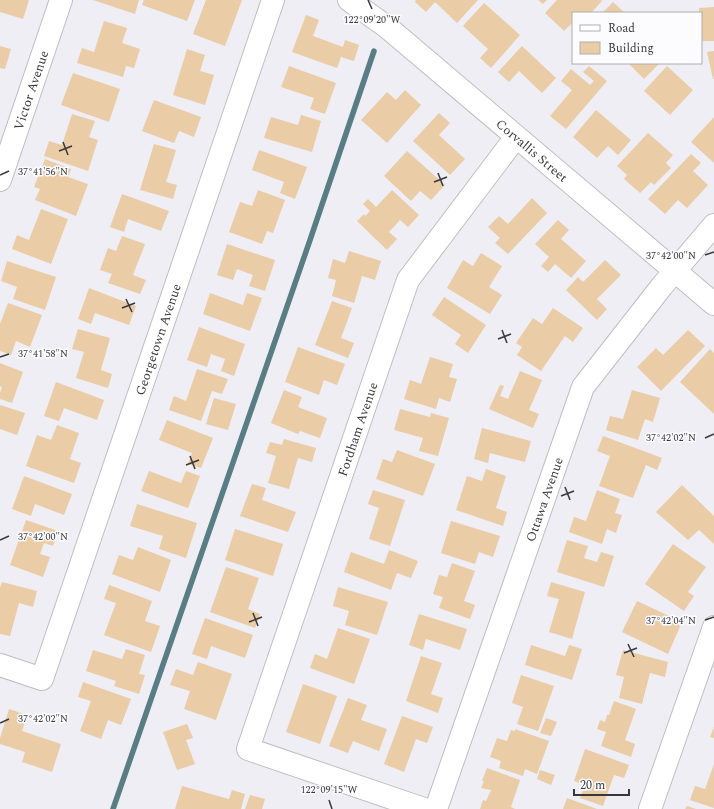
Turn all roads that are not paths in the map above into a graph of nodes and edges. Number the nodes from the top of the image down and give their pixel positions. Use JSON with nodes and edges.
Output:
{"nodes":[{"id":1,"x":62,"y":0,"type":"edge"},
{"id":2,"x":273,"y":0,"type":"edge"},
{"id":3,"x":349,"y":0,"type":"edge"},
{"id":4,"x":516,"y":136,"type":"junction"},
{"id":5,"x":0,"y":180,"type":"edge"},
{"id":6,"x":714,"y":225,"type":"edge"},
{"id":7,"x":675,"y":271,"type":"junction"},
{"id":8,"x":714,"y":304,"type":"edge"},
{"id":9,"x":714,"y":627,"type":"edge"},
{"id":10,"x":0,"y":665,"type":"edge"},
{"id":11,"x":424,"y":809,"type":"edge"},
{"id":12,"x":436,"y":809,"type":"edge"},
{"id":13,"x":650,"y":809,"type":"edge"}],
"edges":[{"from":1,"to":5,"type":"street","name":"Victor Avenue"},
{"from":2,"to":10,"type":"street","name":"Georgetown Avenue"},
{"from":3,"to":4,"type":"street","name":"Corvallis Street"},
{"from":4,"to":7,"type":"street","name":"Corvallis Street"},
{"from":4,"to":11,"type":"street","name":"Fordham Avenue"},
{"from":6,"to":7,"type":"street","name":"Ottawa Avenue"},
{"from":7,"to":8,"type":"street","name":"Corvallis Street"},
{"from":7,"to":12,"type":"street","name":"Ottawa Avenue"},
{"from":9,"to":13,"type":"street"}]}
